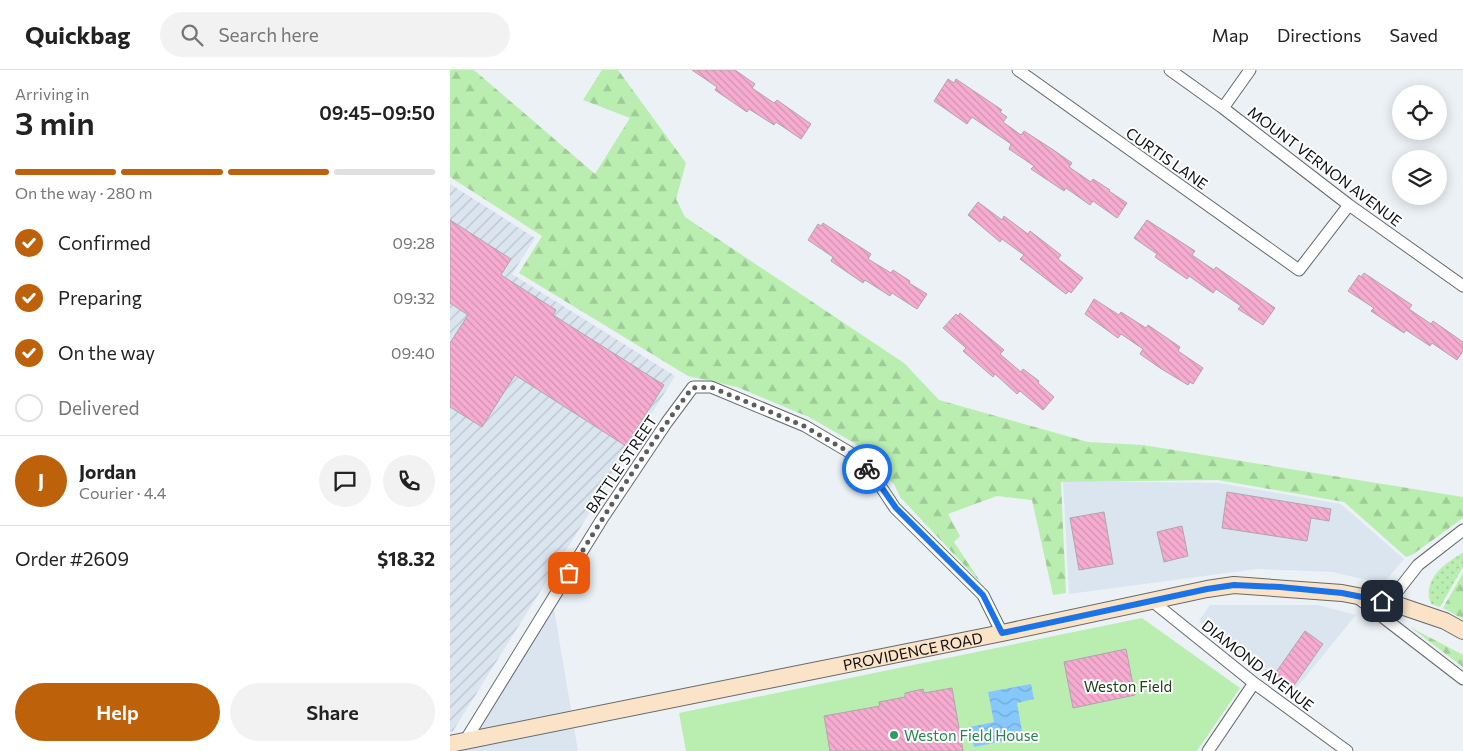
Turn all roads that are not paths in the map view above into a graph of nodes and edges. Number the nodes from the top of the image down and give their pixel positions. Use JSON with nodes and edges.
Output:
{"nodes":[{"id":1,"x":1018,"y":70,"type":"edge"},
{"id":2,"x":1170,"y":70,"type":"edge"},
{"id":3,"x":1250,"y":70,"type":"edge"},
{"id":4,"x":1223,"y":108,"type":"junction"},
{"id":5,"x":1349,"y":205,"type":"junction"},
{"id":6,"x":1463,"y":286,"type":"edge"},
{"id":7,"x":1463,"y":530,"type":"edge"},
{"id":8,"x":1355,"y":596,"type":"junction"},
{"id":9,"x":1152,"y":601,"type":"junction"},
{"id":10,"x":1389,"y":602,"type":"junction"},
{"id":11,"x":1463,"y":631,"type":"edge"},
{"id":12,"x":1002,"y":633,"type":"junction"},
{"id":13,"x":1463,"y":678,"type":"edge"},
{"id":14,"x":1254,"y":683,"type":"junction"},
{"id":15,"x":457,"y":742,"type":"edge"},
{"id":16,"x":1208,"y":751,"type":"edge"},
{"id":17,"x":1347,"y":751,"type":"edge"}],
"edges":[{"from":1,"to":5,"type":"street","name":"CURTIS LANE"},
{"from":2,"to":4,"type":"street","name":"MOUNT VERNON AVENUE"},
{"from":3,"to":4,"type":"street"},
{"from":4,"to":5,"type":"street","name":"MOUNT VERNON AVENUE"},
{"from":5,"to":6,"type":"street","name":"MOUNT VERNON AVENUE"},
{"from":7,"to":10,"type":"street"},
{"from":8,"to":9,"type":"main road","name":"PROVIDENCE ROAD"},
{"from":8,"to":10,"type":"main road","name":"PROVIDENCE ROAD"},
{"from":8,"to":13,"type":"street"},
{"from":9,"to":12,"type":"main road","name":"PROVIDENCE ROAD"},
{"from":9,"to":14,"type":"street","name":"DIAMOND AVENUE"},
{"from":10,"to":11,"type":"main road","name":"PROVIDENCE ROAD"},
{"from":12,"to":15,"type":"main road","name":"PROVIDENCE ROAD"},
{"from":12,"to":15,"type":"street","name":"BATTLE STREET"},
{"from":14,"to":16,"type":"street"},
{"from":14,"to":17,"type":"street","name":"DIAMOND AVENUE"}]}
